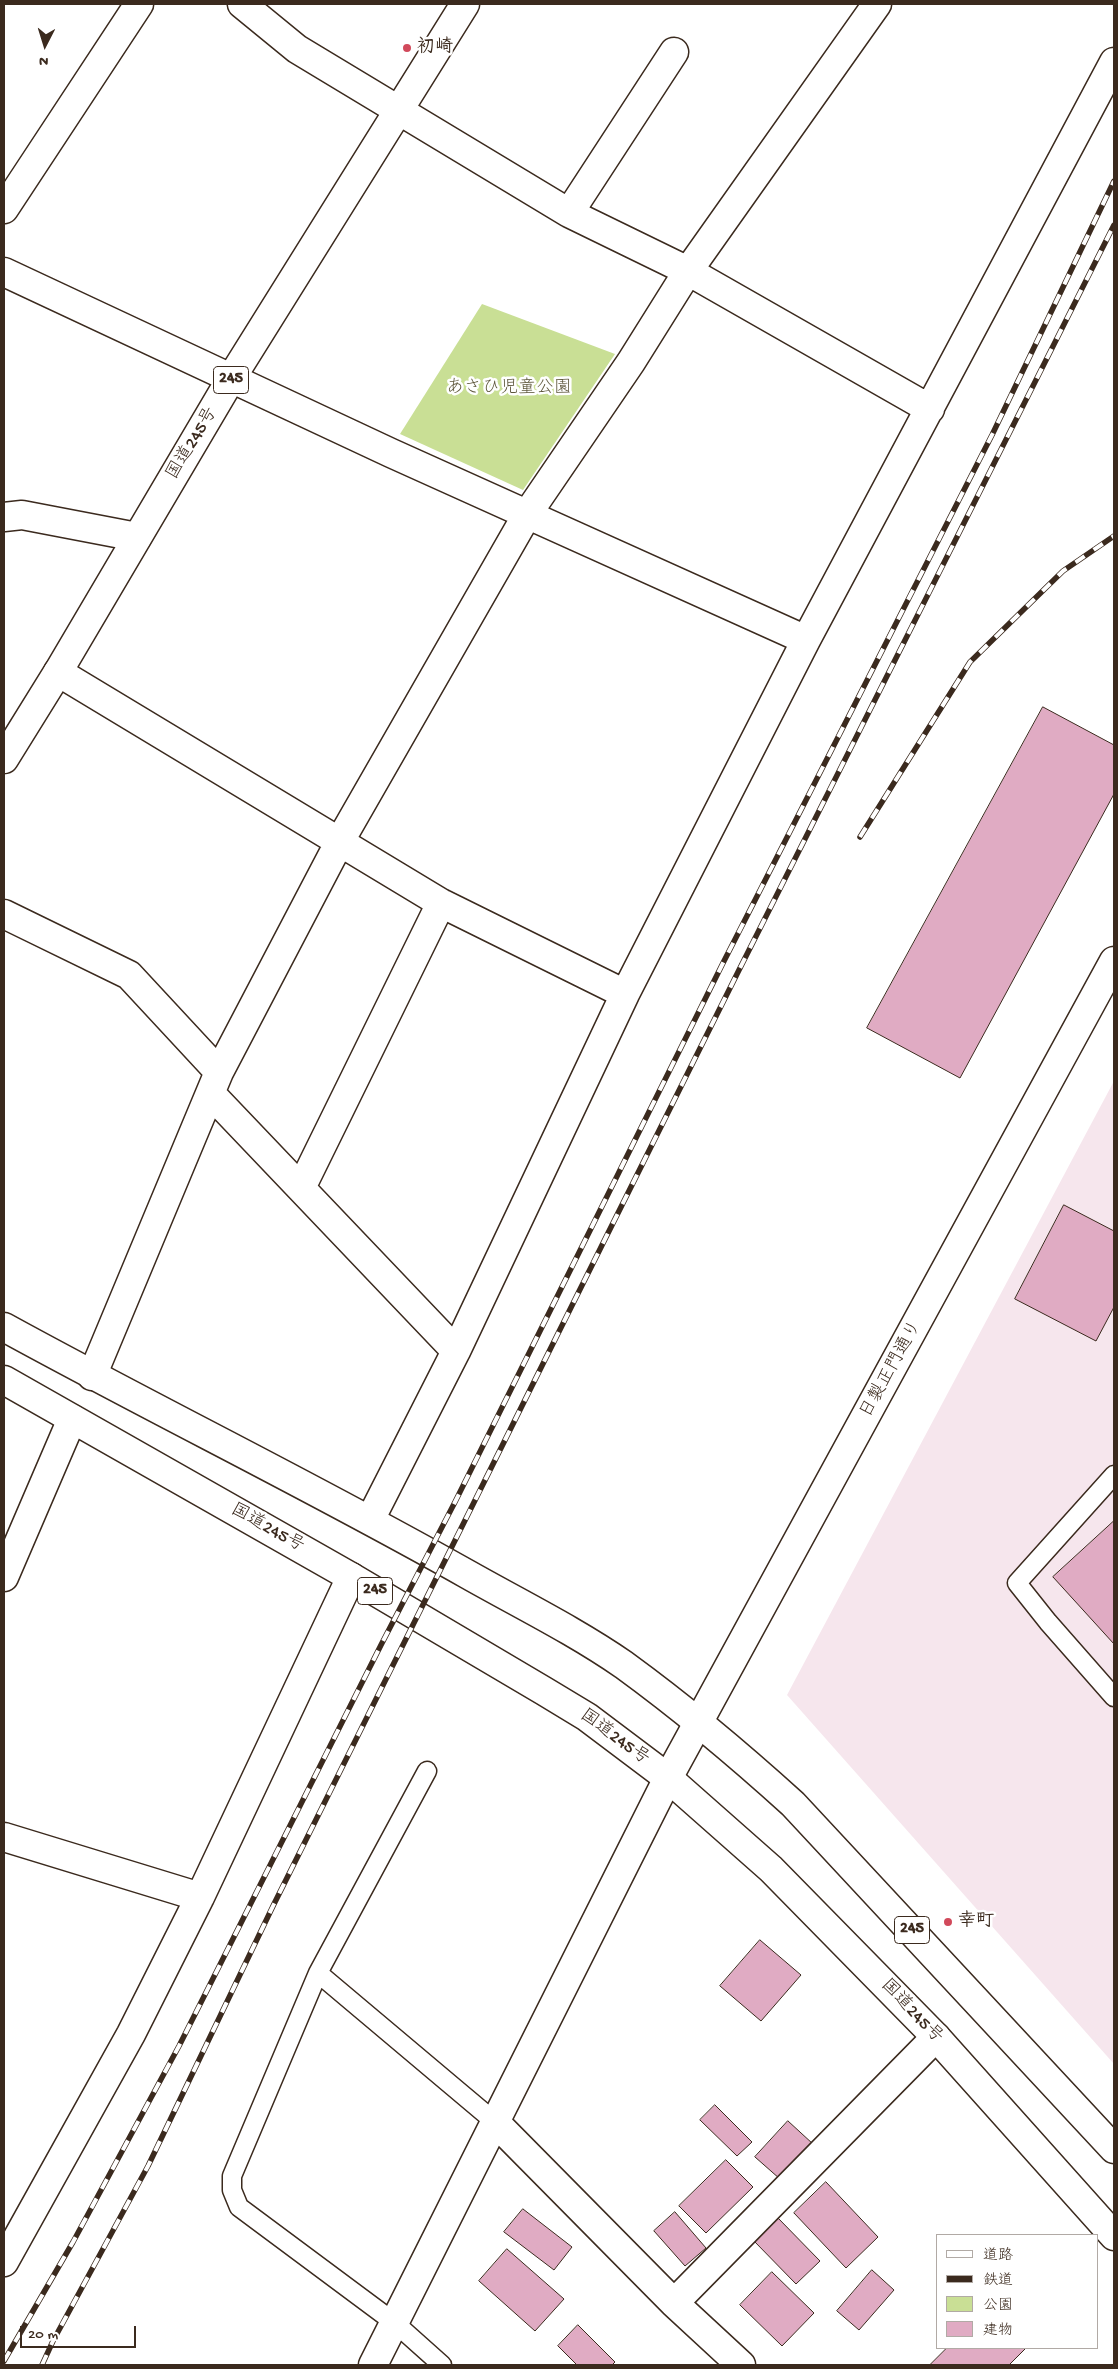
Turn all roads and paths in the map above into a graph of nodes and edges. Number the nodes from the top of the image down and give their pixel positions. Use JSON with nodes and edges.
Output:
{"nodes":[{"id":1,"x":139,"y":4,"type":"edge"},
{"id":2,"x":242,"y":4,"type":"edge"},
{"id":3,"x":464,"y":4,"type":"edge"},
{"id":4,"x":878,"y":4,"type":"edge"},
{"id":5,"x":674,"y":52,"type":"dead end"},
{"id":6,"x":1114,"y":62,"type":"edge"},
{"id":7,"x":397,"y":110,"type":"junction"},
{"id":8,"x":4,"y":209,"type":"edge"},
{"id":9,"x":569,"y":213,"type":"junction"},
{"id":10,"x":688,"y":271,"type":"junction"},
{"id":11,"x":4,"y":272,"type":"edge"},
{"id":12,"x":232,"y":377,"type":"junction"},
{"id":13,"x":930,"y":409,"type":"junction"},
{"id":14,"x":528,"y":513,"type":"junction"},
{"id":15,"x":4,"y":517,"type":"edge"},
{"id":16,"x":138,"y":537,"type":"junction"},
{"id":17,"x":806,"y":640,"type":"junction"},
{"id":18,"x":58,"y":672,"type":"junction"},
{"id":19,"x":4,"y":759,"type":"edge"},
{"id":20,"x":340,"y":841,"type":"junction"},
{"id":21,"x":441,"y":903,"type":"junction"},
{"id":22,"x":4,"y":914,"type":"edge"},
{"id":23,"x":1114,"y":961,"type":"edge"},
{"id":24,"x":625,"y":994,"type":"junction"},
{"id":25,"x":215,"y":1083,"type":"junction"},
{"id":26,"x":301,"y":1188,"type":"junction"},
{"id":27,"x":4,"y":1327,"type":"edge"},
{"id":28,"x":456,"y":1351,"type":"junction"},
{"id":29,"x":92,"y":1376,"type":"junction"},
{"id":30,"x":4,"y":1380,"type":"edge"},
{"id":31,"x":72,"y":1419,"type":"junction"},
{"id":32,"x":1114,"y":1476,"type":"edge"},
{"id":33,"x":370,"y":1520,"type":"junction"},
{"id":34,"x":4,"y":1577,"type":"edge"},
{"id":35,"x":350,"y":1577,"type":"junction"},
{"id":36,"x":1114,"y":1697,"type":"edge"},
{"id":37,"x":699,"y":1724,"type":"junction"},
{"id":38,"x":427,"y":1771,"type":"dead end"},
{"id":39,"x":668,"y":1778,"type":"junction"},
{"id":40,"x":4,"y":1837,"type":"edge"},
{"id":41,"x":200,"y":1897,"type":"junction"},
{"id":42,"x":318,"y":1973,"type":"junction"},
{"id":43,"x":936,"y":2037,"type":"junction"},
{"id":44,"x":495,"y":2122,"type":"junction"},
{"id":45,"x":1114,"y":2149,"type":"edge"},
{"id":46,"x":1114,"y":2236,"type":"edge"},
{"id":47,"x":4,"y":2262,"type":"edge"},
{"id":48,"x":674,"y":2303,"type":"junction"},
{"id":49,"x":395,"y":2323,"type":"junction"},
{"id":50,"x":373,"y":2365,"type":"edge"},
{"id":51,"x":442,"y":2365,"type":"edge"},
{"id":52,"x":741,"y":2365,"type":"edge"}],
"edges":[{"from":1,"to":8,"type":"main road"},
{"from":2,"to":7,"type":"main road"},
{"from":3,"to":7,"type":"main road","name":"国道245号","number":"245"},
{"from":4,"to":10,"type":"main road"},
{"from":5,"to":9,"type":"main road"},
{"from":6,"to":13,"type":"main road"},
{"from":7,"to":9,"type":"main road"},
{"from":7,"to":12,"type":"main road","name":"国道245号","number":"245"},
{"from":9,"to":10,"type":"main road"},
{"from":10,"to":13,"type":"main road"},
{"from":10,"to":14,"type":"main road"},
{"from":11,"to":12,"type":"main road"},
{"from":12,"to":14,"type":"main road"},
{"from":12,"to":16,"type":"main road","name":"国道245号","number":"245"},
{"from":13,"to":17,"type":"main road"},
{"from":14,"to":17,"type":"main road"},
{"from":14,"to":20,"type":"main road"},
{"from":15,"to":16,"type":"main road"},
{"from":16,"to":18,"type":"main road","name":"国道245号","number":"245"},
{"from":17,"to":24,"type":"main road"},
{"from":18,"to":19,"type":"main road","name":"国道245号","number":"245"},
{"from":18,"to":20,"type":"main road"},
{"from":20,"to":21,"type":"main road"},
{"from":20,"to":25,"type":"main road"},
{"from":21,"to":24,"type":"main road"},
{"from":21,"to":26,"type":"main road"},
{"from":22,"to":25,"type":"main road"},
{"from":23,"to":37,"type":"main road","name":"日製正門通り"},
{"from":24,"to":28,"type":"main road"},
{"from":25,"to":26,"type":"main road"},
{"from":25,"to":29,"type":"main road"},
{"from":26,"to":28,"type":"main road"},
{"from":27,"to":29,"type":"main road","number":"245"},
{"from":28,"to":33,"type":"main road"},
{"from":29,"to":33,"type":"main road","number":"245"},
{"from":30,"to":31,"type":"main road","name":"国道245号","number":"245"},
{"from":31,"to":34,"type":"main road"},
{"from":31,"to":35,"type":"main road","name":"国道245号","number":"245"},
{"from":32,"to":36,"type":"lane"},
{"from":33,"to":37,"type":"main road","number":"245"},
{"from":35,"to":39,"type":"main road","name":"国道245号","number":"245"},
{"from":35,"to":41,"type":"main road"},
{"from":37,"to":39,"type":"main road","name":"日製正門通り"},
{"from":37,"to":45,"type":"main road","number":"245"},
{"from":38,"to":42,"type":"lane"},
{"from":39,"to":43,"type":"main road","name":"国道245号","number":"245"},
{"from":39,"to":44,"type":"main road","name":"日製正門通り"},
{"from":40,"to":41,"type":"main road"},
{"from":41,"to":47,"type":"main road"},
{"from":42,"to":44,"type":"lane"},
{"from":42,"to":49,"type":"lane"},
{"from":43,"to":46,"type":"main road","name":"国道245号","number":"245"},
{"from":43,"to":48,"type":"main road"},
{"from":44,"to":48,"type":"main road"},
{"from":44,"to":49,"type":"main road","name":"日製正門通り"},
{"from":48,"to":52,"type":"main road"},
{"from":49,"to":50,"type":"main road","name":"日製正門通り"},
{"from":49,"to":51,"type":"lane"}]}
